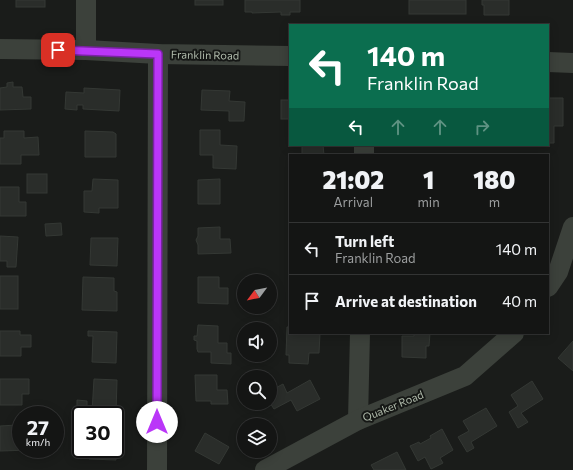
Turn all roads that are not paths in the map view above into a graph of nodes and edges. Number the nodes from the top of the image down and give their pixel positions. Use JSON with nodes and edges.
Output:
{"nodes":[{"id":1,"x":86,"y":0,"type":"edge"},
{"id":2,"x":0,"y":49,"type":"edge"},
{"id":3,"x":86,"y":50,"type":"junction"},
{"id":4,"x":158,"y":54,"type":"junction"},
{"id":5,"x":289,"y":56,"type":"edge"},
{"id":6,"x":549,"y":62,"type":"edge"},
{"id":7,"x":573,"y":63,"type":"edge"},
{"id":8,"x":573,"y":227,"type":"edge"},
{"id":9,"x":549,"y":286,"type":"edge"},
{"id":10,"x":360,"y":334,"type":"edge"},
{"id":11,"x":513,"y":334,"type":"edge"},
{"id":12,"x":358,"y":420,"type":"junction"},
{"id":13,"x":156,"y":470,"type":"edge"},
{"id":14,"x":264,"y":470,"type":"edge"}],
"edges":[{"from":1,"to":3,"type":"street"},
{"from":2,"to":3,"type":"street","name":"Franklin Road"},
{"from":3,"to":4,"type":"street","name":"Franklin Road"},
{"from":4,"to":5,"type":"street","name":"Franklin Road"},
{"from":4,"to":13,"type":"street"},
{"from":6,"to":7,"type":"street"},
{"from":8,"to":9,"type":"street"},
{"from":10,"to":12,"type":"street"},
{"from":11,"to":12,"type":"street","name":"Quaker Road"},
{"from":12,"to":14,"type":"street","name":"Quaker Road"}]}
